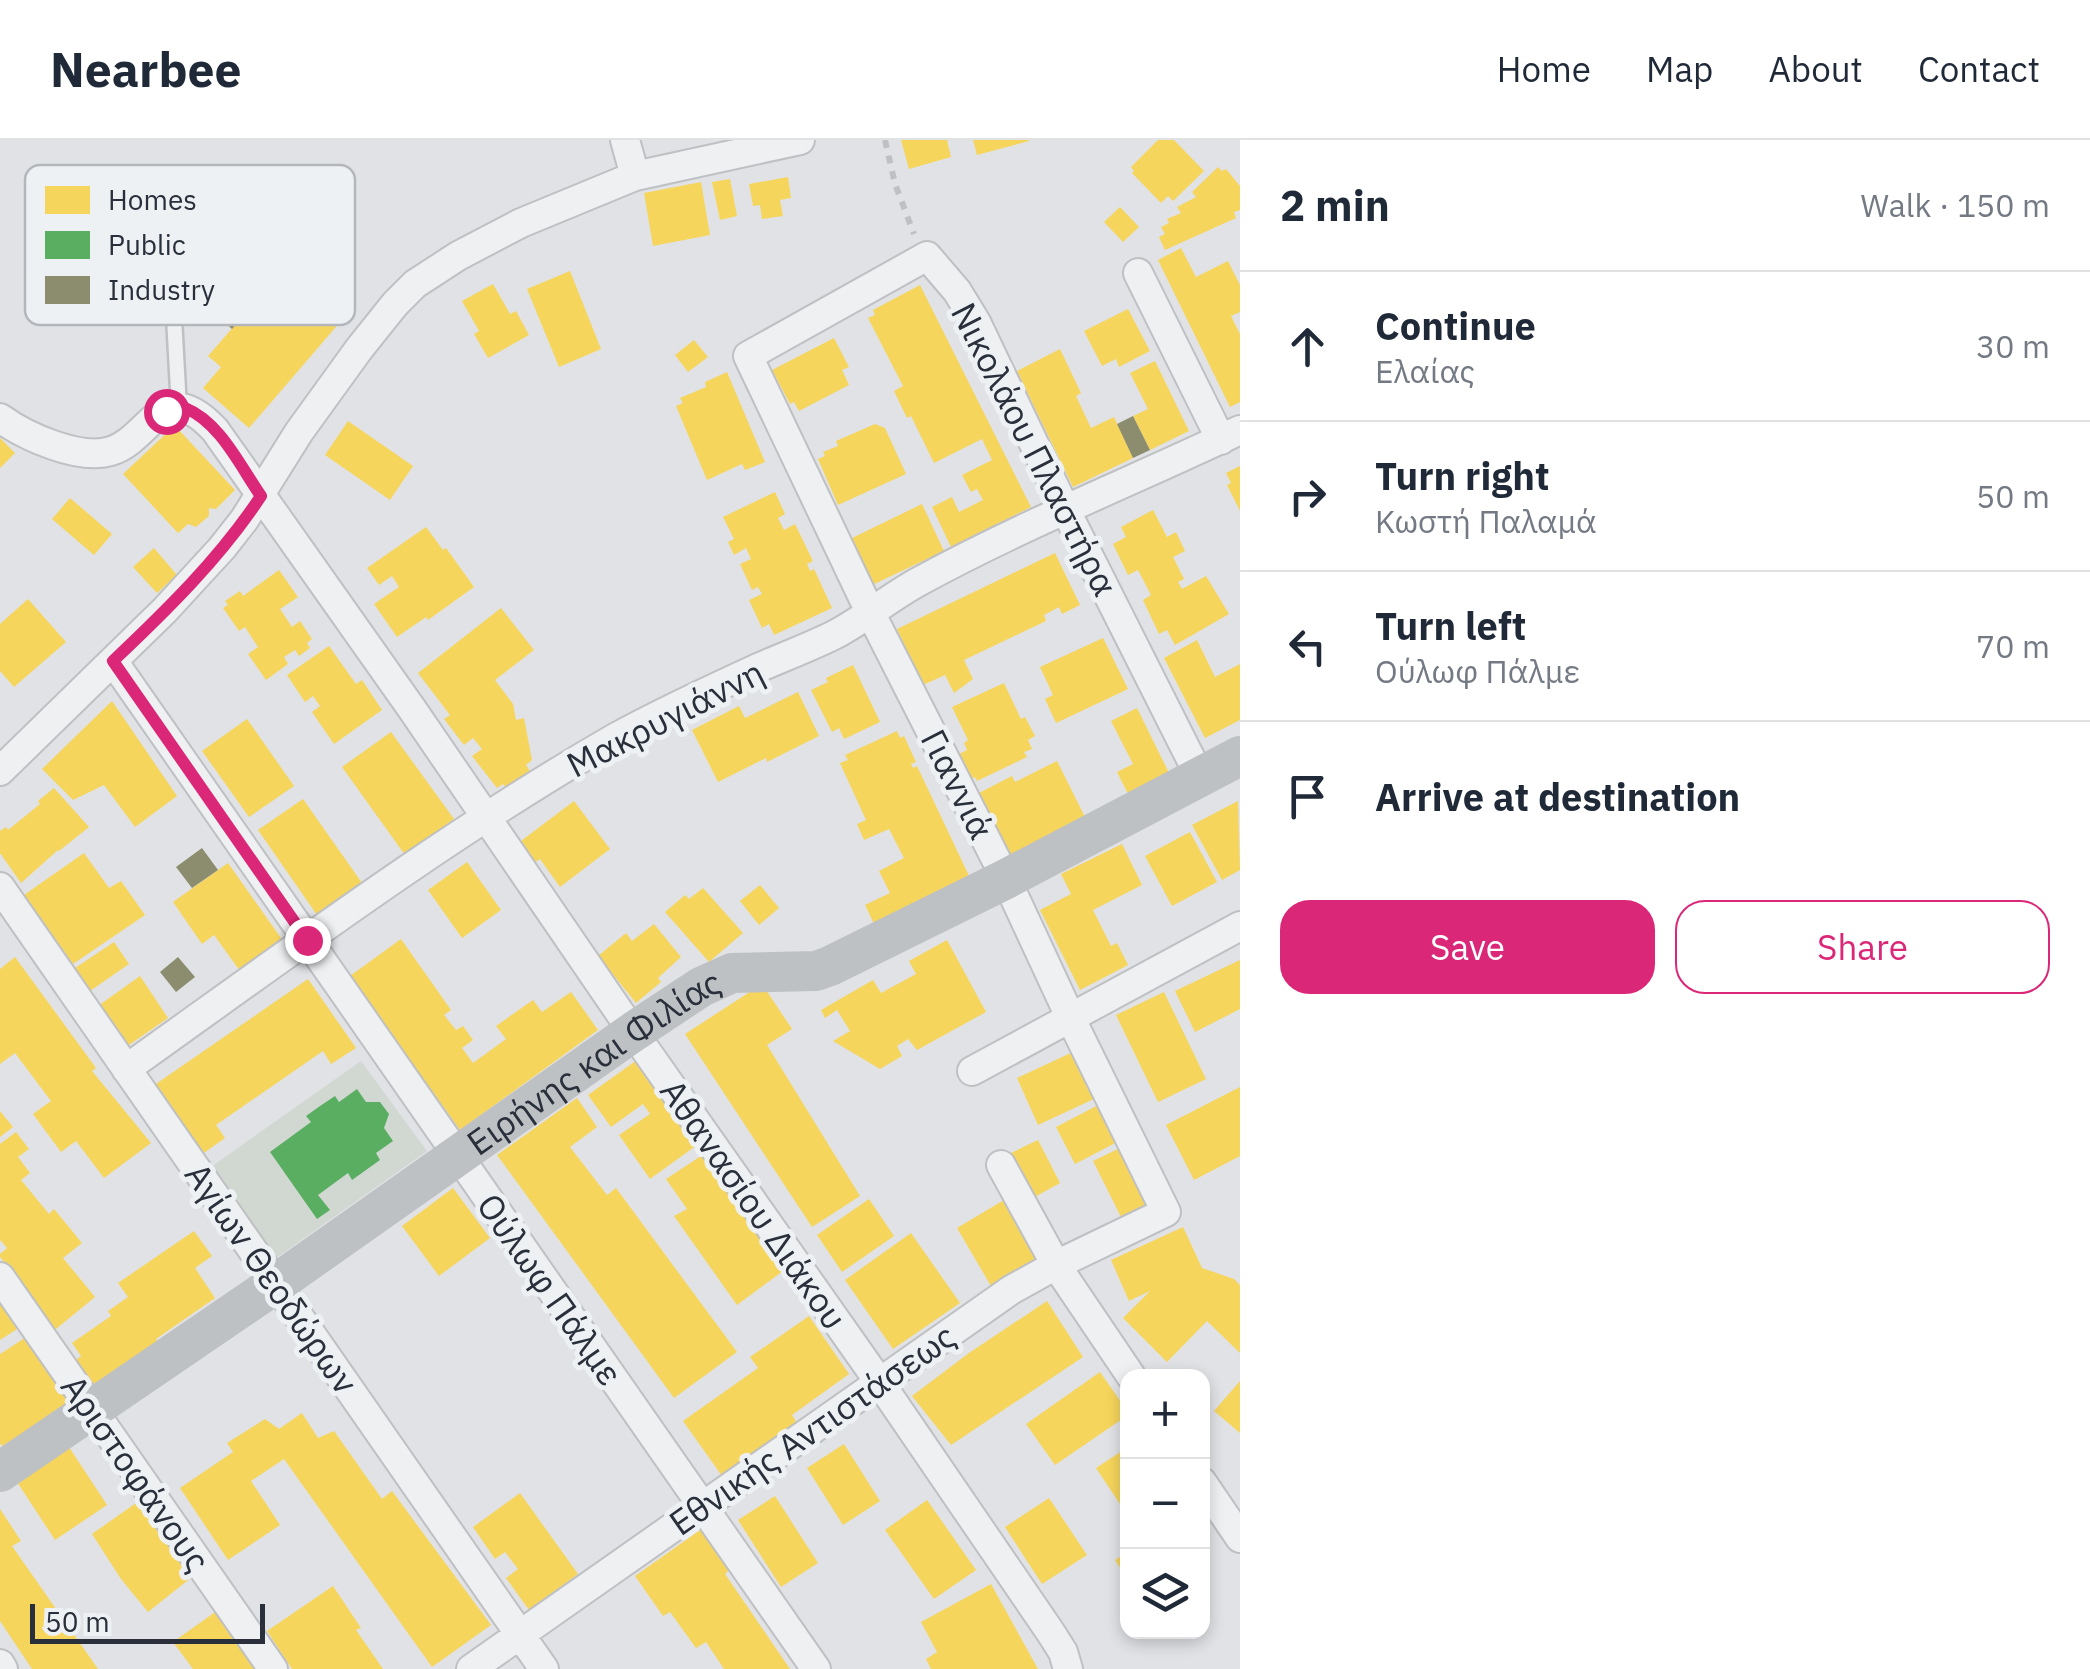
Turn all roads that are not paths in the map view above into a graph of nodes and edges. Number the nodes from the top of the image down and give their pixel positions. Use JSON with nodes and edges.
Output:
{"nodes":[{"id":1,"x":625,"y":140,"type":"edge"},
{"id":2,"x":800,"y":140,"type":"edge"},
{"id":3,"x":635,"y":176,"type":"junction"},
{"id":4,"x":1138,"y":273,"type":"dead end"},
{"id":5,"x":174,"y":325,"type":"edge"},
{"id":6,"x":748,"y":356,"type":"joint"},
{"id":7,"x":179,"y":408,"type":"junction"},
{"id":8,"x":0,"y":418,"type":"edge"},
{"id":9,"x":1230,"y":435,"type":"edge"},
{"id":10,"x":261,"y":496,"type":"junction"},
{"id":11,"x":1065,"y":509,"type":"junction"},
{"id":12,"x":870,"y":612,"type":"junction"},
{"id":13,"x":113,"y":661,"type":"junction"},
{"id":14,"x":1240,"y":756,"type":"edge"},
{"id":15,"x":0,"y":771,"type":"edge"},
{"id":16,"x":1200,"y":777,"type":"junction"},
{"id":17,"x":486,"y":818,"type":"junction"},
{"id":18,"x":1006,"y":879,"type":"junction"},
{"id":19,"x":0,"y":887,"type":"edge"},
{"id":20,"x":1240,"y":926,"type":"edge"},
{"id":21,"x":307,"y":940,"type":"junction"},
{"id":22,"x":1071,"y":1019,"type":"junction"},
{"id":23,"x":633,"y":1032,"type":"junction"},
{"id":24,"x":126,"y":1069,"type":"junction"},
{"id":25,"x":972,"y":1071,"type":"dead end"},
{"id":26,"x":457,"y":1156,"type":"junction"},
{"id":27,"x":1001,"y":1165,"type":"dead end"},
{"id":28,"x":1166,"y":1212,"type":"joint"},
{"id":29,"x":1056,"y":1265,"type":"junction"},
{"id":30,"x":0,"y":1278,"type":"edge"},
{"id":31,"x":277,"y":1283,"type":"junction"},
{"id":32,"x":1126,"y":1369,"type":"edge"},
{"id":33,"x":880,"y":1383,"type":"junction"},
{"id":34,"x":92,"y":1410,"type":"junction"},
{"id":35,"x":0,"y":1472,"type":"edge"},
{"id":36,"x":1210,"y":1494,"type":"edge"},
{"id":37,"x":702,"y":1506,"type":"junction"},
{"id":38,"x":1240,"y":1538,"type":"edge"},
{"id":39,"x":520,"y":1634,"type":"junction"},
{"id":40,"x":273,"y":1669,"type":"edge"},
{"id":41,"x":471,"y":1669,"type":"edge"},
{"id":42,"x":544,"y":1669,"type":"edge"},
{"id":43,"x":816,"y":1669,"type":"edge"},
{"id":44,"x":1068,"y":1669,"type":"edge"}],
"edges":[{"from":1,"to":3,"type":"street"},
{"from":2,"to":3,"type":"street"},
{"from":3,"to":10,"type":"street"},
{"from":4,"to":9,"type":"street"},
{"from":5,"to":7,"type":"lane"},
{"from":6,"to":11,"type":"street","name":"Νικολάου Πλαστήρα"},
{"from":6,"to":12,"type":"street","name":"Γιαννιά"},
{"from":7,"to":8,"type":"street"},
{"from":7,"to":10,"type":"street","name":"Αθανασίου Διάκου"},
{"from":9,"to":11,"type":"street","name":"Μακρυγιάννη"},
{"from":10,"to":13,"type":"street"},
{"from":10,"to":17,"type":"street","name":"Αθανασίου Διάκου"},
{"from":11,"to":12,"type":"street","name":"Μακρυγιάννη"},
{"from":11,"to":16,"type":"street","name":"Νικολάου Πλαστήρα"},
{"from":12,"to":17,"type":"street","name":"Μακρυγιάννη"},
{"from":12,"to":18,"type":"street","name":"Γιαννιά"},
{"from":13,"to":15,"type":"street"},
{"from":13,"to":21,"type":"street","name":"Ούλωφ Πάλμε"},
{"from":14,"to":16,"type":"street","name":"Ειρήνης και Φιλίας"},
{"from":16,"to":18,"type":"street","name":"Ειρήνης και Φιλίας"},
{"from":17,"to":21,"type":"street","name":"Μακρυγιάννη"},
{"from":17,"to":23,"type":"street","name":"Αθανασίου Διάκου"},
{"from":18,"to":22,"type":"street","name":"Γιαννιά"},
{"from":18,"to":23,"type":"street","name":"Ειρήνης και Φιλίας"},
{"from":19,"to":24,"type":"street","name":"Αγίων Θεοδώρων"},
{"from":20,"to":22,"type":"street"},
{"from":21,"to":24,"type":"street","name":"Μακρυγιάννη"},
{"from":21,"to":26,"type":"street","name":"Ούλωφ Πάλμε"},
{"from":22,"to":25,"type":"street"},
{"from":22,"to":28,"type":"street","name":"Γιαννιά"},
{"from":23,"to":26,"type":"street","name":"Ειρήνης και Φιλίας"},
{"from":23,"to":33,"type":"street","name":"Αθανασίου Διάκου"},
{"from":24,"to":31,"type":"street","name":"Αγίων Θεοδώρων"},
{"from":26,"to":31,"type":"street","name":"Ειρήνης και Φιλίας"},
{"from":26,"to":37,"type":"street","name":"Ούλωφ Πάλμε"},
{"from":27,"to":29,"type":"street"},
{"from":28,"to":29,"type":"street","name":"Εθνικής Αντιστάσεως"},
{"from":29,"to":32,"type":"street"},
{"from":29,"to":33,"type":"street","name":"Εθνικής Αντιστάσεως"},
{"from":30,"to":34,"type":"street","name":"Αριστοφάνους"},
{"from":31,"to":34,"type":"street","name":"Ειρήνης και Φιλίας"},
{"from":31,"to":39,"type":"street","name":"Αγίων Θεοδώρων"},
{"from":33,"to":37,"type":"street","name":"Εθνικής Αντιστάσεως"},
{"from":33,"to":44,"type":"street","name":"Αθανασίου Διάκου"},
{"from":34,"to":35,"type":"street","name":"Ειρήνης και Φιλίας"},
{"from":34,"to":40,"type":"street","name":"Αριστοφάνους"},
{"from":36,"to":38,"type":"street"},
{"from":37,"to":39,"type":"street","name":"Εθνικής Αντιστάσεως"},
{"from":37,"to":43,"type":"street","name":"Ούλωφ Πάλμε"},
{"from":39,"to":41,"type":"street","name":"Εθνικής Αντιστάσεως"},
{"from":39,"to":42,"type":"street","name":"Αγίων Θεοδώρων"}]}
